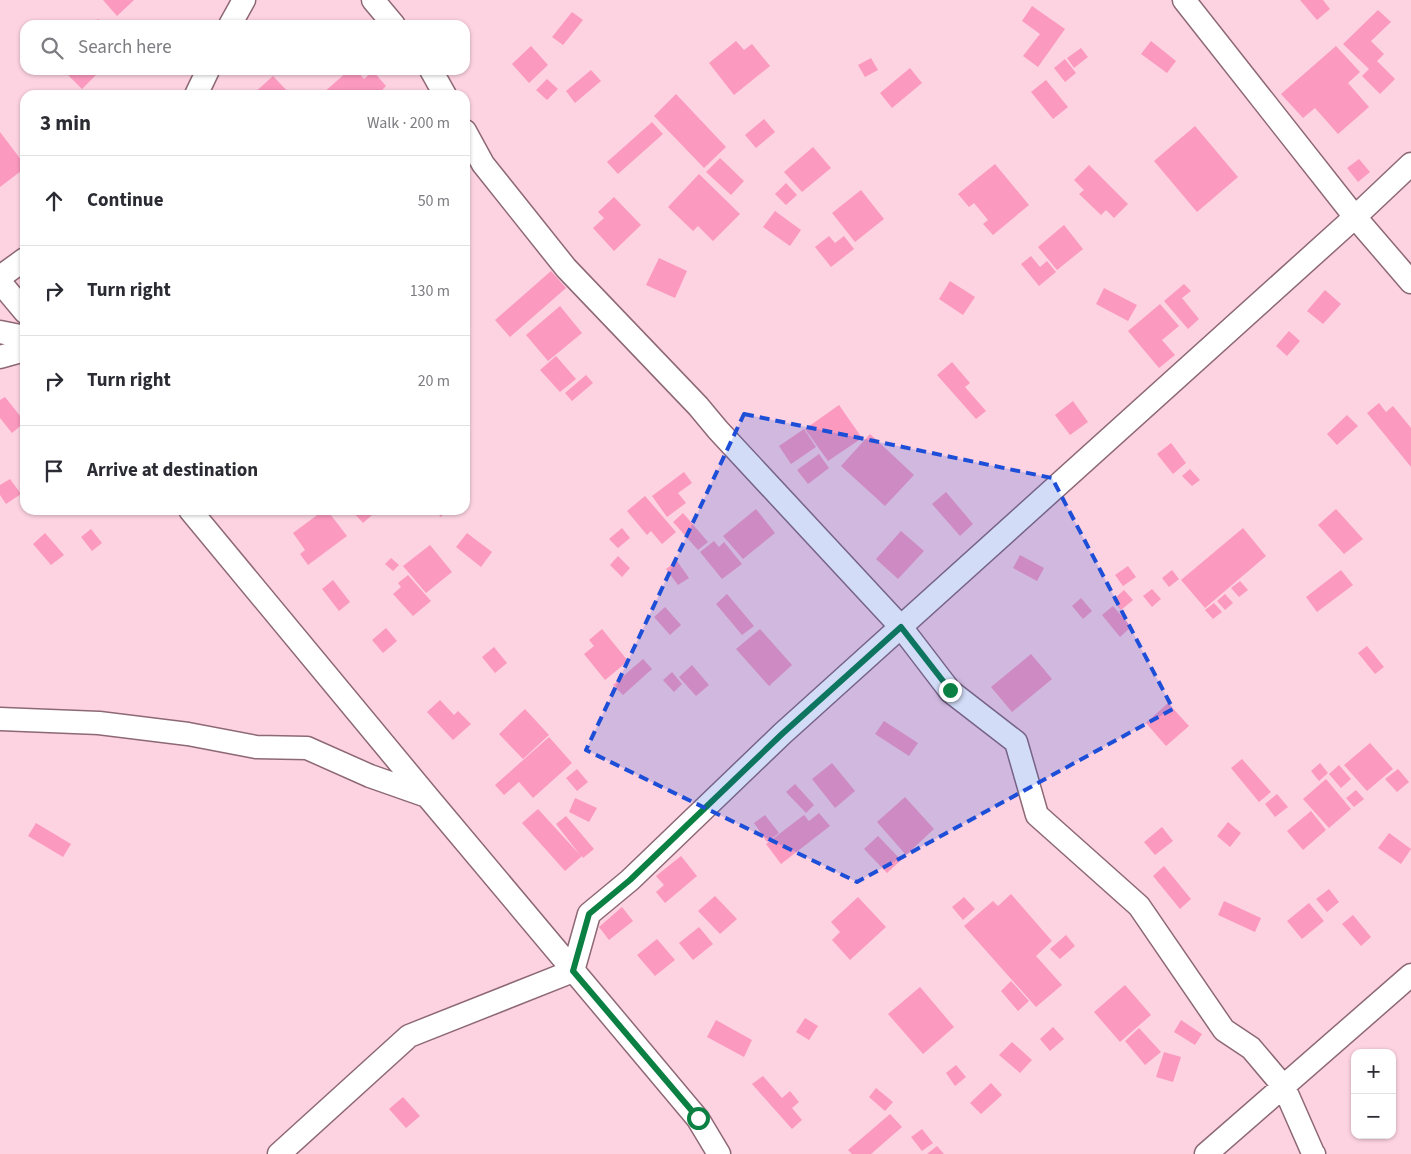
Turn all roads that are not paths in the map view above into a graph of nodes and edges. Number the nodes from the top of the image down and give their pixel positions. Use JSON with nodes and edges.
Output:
{"nodes":[{"id":1,"x":244,"y":0,"type":"edge"},
{"id":2,"x":373,"y":0,"type":"edge"},
{"id":3,"x":1184,"y":0,"type":"edge"},
{"id":4,"x":233,"y":20,"type":"edge"},
{"id":5,"x":390,"y":20,"type":"edge"},
{"id":6,"x":206,"y":75,"type":"edge"},
{"id":7,"x":435,"y":75,"type":"edge"},
{"id":8,"x":198,"y":90,"type":"edge"},
{"id":9,"x":443,"y":90,"type":"edge"},
{"id":10,"x":470,"y":141,"type":"edge"},
{"id":11,"x":1411,"y":164,"type":"edge"},
{"id":12,"x":1355,"y":217,"type":"junction"},
{"id":13,"x":20,"y":263,"type":"edge"},
{"id":14,"x":0,"y":277,"type":"edge"},
{"id":15,"x":0,"y":282,"type":"edge"},
{"id":16,"x":1411,"y":282,"type":"edge"},
{"id":17,"x":20,"y":306,"type":"edge"},
{"id":18,"x":0,"y":332,"type":"edge"},
{"id":19,"x":20,"y":336,"type":"edge"},
{"id":20,"x":20,"y":351,"type":"edge"},
{"id":21,"x":0,"y":357,"type":"edge"},
{"id":22,"x":194,"y":515,"type":"edge"},
{"id":23,"x":901,"y":627,"type":"junction"},
{"id":24,"x":0,"y":718,"type":"edge"},
{"id":25,"x":427,"y":796,"type":"junction"},
{"id":26,"x":573,"y":971,"type":"junction"},
{"id":27,"x":1411,"y":975,"type":"edge"},
{"id":28,"x":1284,"y":1087,"type":"junction"},
{"id":29,"x":279,"y":1154,"type":"edge"},
{"id":30,"x":719,"y":1154,"type":"edge"},
{"id":31,"x":1206,"y":1154,"type":"edge"},
{"id":32,"x":1314,"y":1154,"type":"edge"}],
"edges":[{"from":1,"to":4,"type":"street"},
{"from":2,"to":5,"type":"street"},
{"from":3,"to":12,"type":"street"},
{"from":6,"to":8,"type":"street"},
{"from":7,"to":9,"type":"street"},
{"from":10,"to":23,"type":"street"},
{"from":11,"to":12,"type":"street"},
{"from":12,"to":16,"type":"street"},
{"from":12,"to":23,"type":"street"},
{"from":13,"to":14,"type":"street"},
{"from":15,"to":17,"type":"street"},
{"from":18,"to":19,"type":"street"},
{"from":20,"to":21,"type":"street"},
{"from":22,"to":25,"type":"street"},
{"from":23,"to":26,"type":"street"},
{"from":23,"to":28,"type":"street"},
{"from":24,"to":25,"type":"street"},
{"from":25,"to":26,"type":"street"},
{"from":26,"to":29,"type":"street"},
{"from":26,"to":30,"type":"street"},
{"from":27,"to":28,"type":"street"},
{"from":28,"to":31,"type":"street"},
{"from":28,"to":32,"type":"street"}]}
